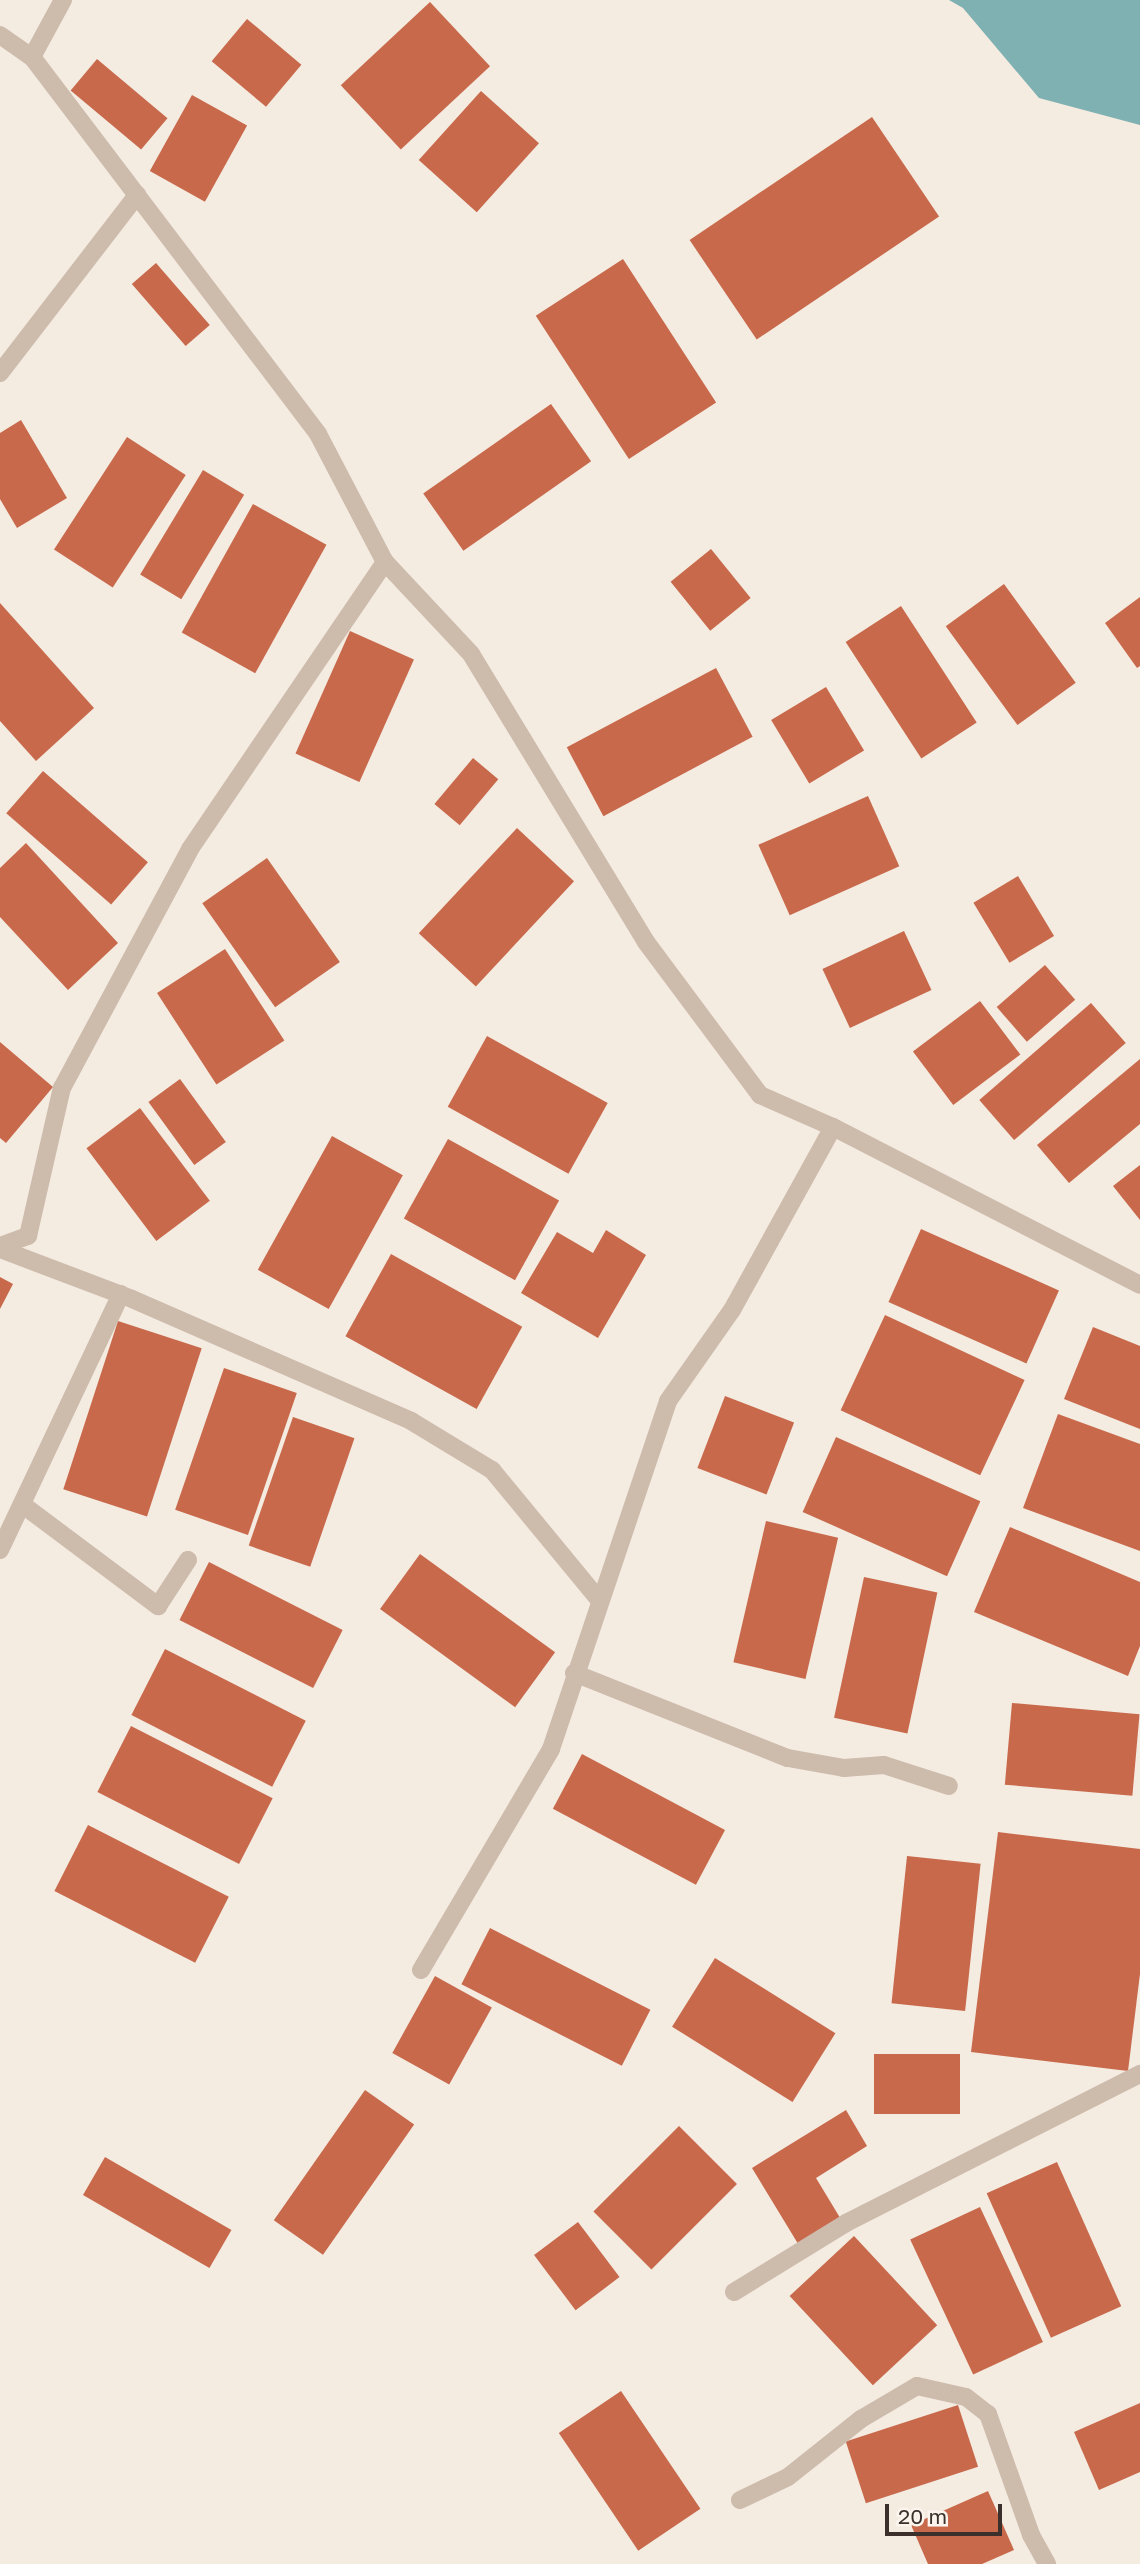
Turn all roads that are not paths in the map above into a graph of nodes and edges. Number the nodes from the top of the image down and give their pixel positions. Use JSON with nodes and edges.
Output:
{"nodes":[{"id":1,"x":63,"y":0,"type":"edge"},
{"id":2,"x":0,"y":36,"type":"edge"},
{"id":3,"x":32,"y":57,"type":"junction"},
{"id":4,"x":136,"y":195,"type":"junction"},
{"id":5,"x":0,"y":373,"type":"edge"},
{"id":6,"x":385,"y":562,"type":"junction"},
{"id":7,"x":833,"y":1127,"type":"junction"},
{"id":8,"x":0,"y":1248,"type":"edge"},
{"id":9,"x":1140,"y":1284,"type":"edge"},
{"id":10,"x":121,"y":1294,"type":"junction"},
{"id":11,"x":23,"y":1504,"type":"junction"},
{"id":12,"x":0,"y":1550,"type":"edge"},
{"id":13,"x":188,"y":1560,"type":"dead end"},
{"id":14,"x":599,"y":1600,"type":"junction"},
{"id":15,"x":574,"y":1673,"type":"junction"},
{"id":16,"x":949,"y":1786,"type":"dead end"},
{"id":17,"x":421,"y":1970,"type":"dead end"},
{"id":18,"x":1140,"y":2074,"type":"edge"},
{"id":19,"x":734,"y":2292,"type":"dead end"},
{"id":20,"x":740,"y":2500,"type":"dead end"},
{"id":21,"x":1047,"y":2564,"type":"edge"}],
"edges":[{"from":1,"to":3,"type":"street"},
{"from":2,"to":3,"type":"street"},
{"from":3,"to":4,"type":"street"},
{"from":4,"to":5,"type":"street"},
{"from":4,"to":6,"type":"street"},
{"from":6,"to":7,"type":"street"},
{"from":6,"to":8,"type":"street"},
{"from":7,"to":9,"type":"street"},
{"from":7,"to":14,"type":"street"},
{"from":8,"to":10,"type":"street"},
{"from":10,"to":11,"type":"street"},
{"from":10,"to":14,"type":"street"},
{"from":11,"to":12,"type":"street"},
{"from":11,"to":13,"type":"street"},
{"from":14,"to":15,"type":"street"},
{"from":15,"to":16,"type":"street"},
{"from":15,"to":17,"type":"street"},
{"from":18,"to":19,"type":"street"},
{"from":20,"to":21,"type":"street"}]}
